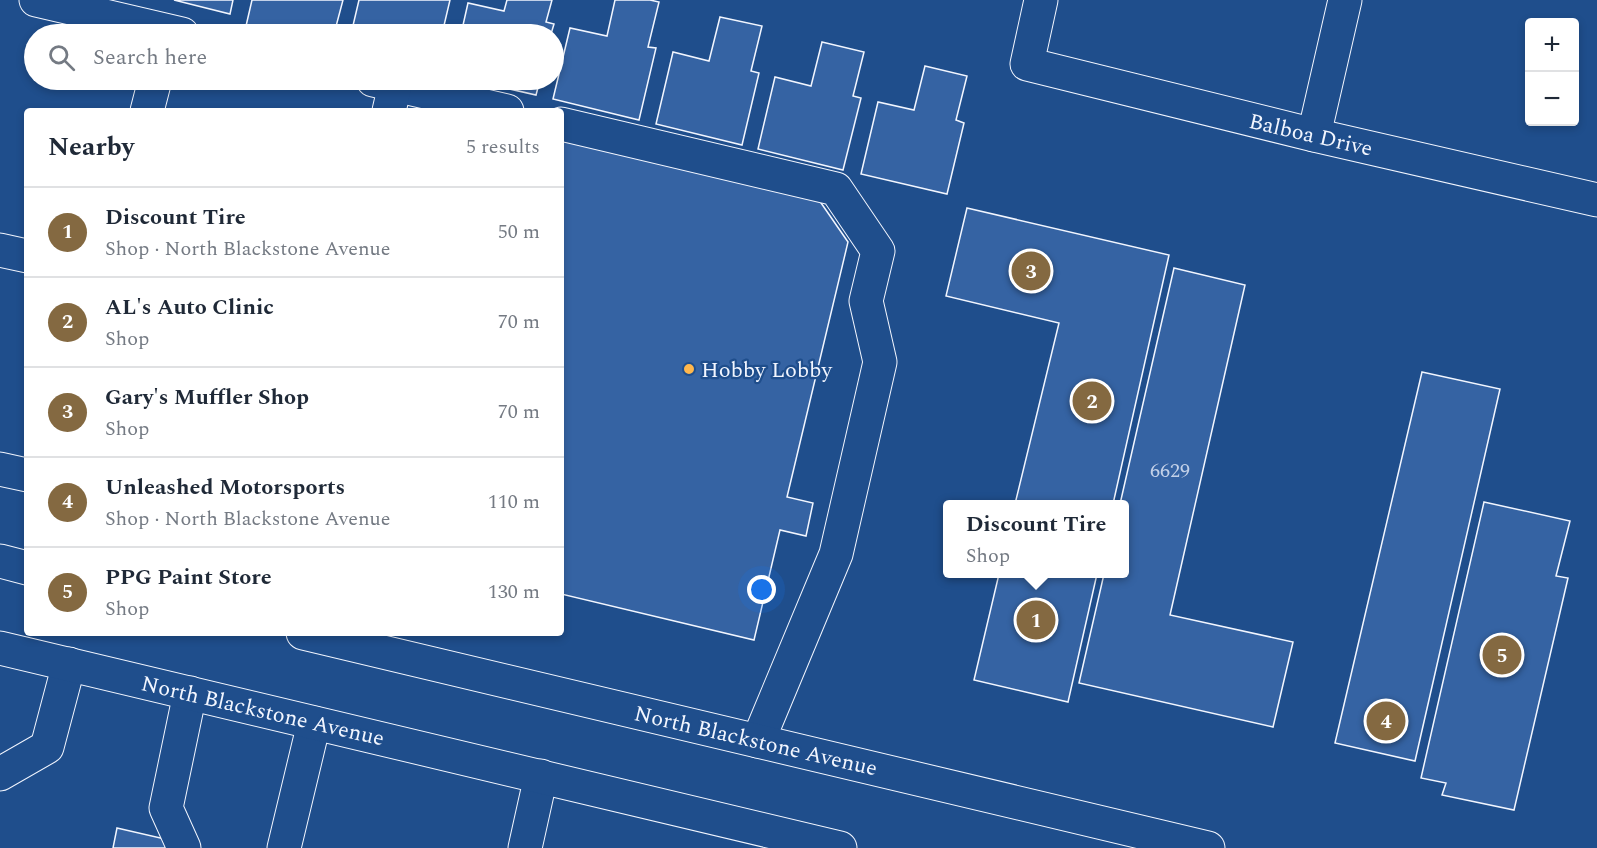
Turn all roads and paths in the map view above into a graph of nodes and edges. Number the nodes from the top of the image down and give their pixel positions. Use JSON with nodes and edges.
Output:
{"nodes":[{"id":1,"x":36,"y":0,"type":"edge"},
{"id":2,"x":1041,"y":0,"type":"edge"},
{"id":3,"x":1345,"y":0,"type":"edge"},
{"id":4,"x":134,"y":24,"type":"edge"},
{"id":5,"x":152,"y":90,"type":"edge"},
{"id":6,"x":386,"y":92,"type":"edge"},
{"id":7,"x":148,"y":108,"type":"edge"},
{"id":8,"x":488,"y":108,"type":"edge"},
{"id":9,"x":564,"y":125,"type":"edge"},
{"id":10,"x":1314,"y":135,"type":"junction"},
{"id":11,"x":1597,"y":200,"type":"edge"},
{"id":12,"x":0,"y":250,"type":"edge"},
{"id":13,"x":24,"y":255,"type":"edge"},
{"id":14,"x":0,"y":469,"type":"edge"},
{"id":15,"x":24,"y":474,"type":"edge"},
{"id":16,"x":316,"y":636,"type":"edge"},
{"id":17,"x":0,"y":648,"type":"edge"},
{"id":18,"x":69,"y":664,"type":"junction"},
{"id":19,"x":190,"y":693,"type":"junction"},
{"id":20,"x":314,"y":723,"type":"junction"},
{"id":21,"x":758,"y":741,"type":"junction"},
{"id":22,"x":0,"y":774,"type":"edge"},
{"id":23,"x":541,"y":776,"type":"junction"},
{"id":24,"x":761,"y":839,"type":"edge"},
{"id":25,"x":184,"y":848,"type":"edge"},
{"id":26,"x":284,"y":848,"type":"edge"},
{"id":27,"x":525,"y":848,"type":"edge"},
{"id":28,"x":840,"y":848,"type":"edge"},
{"id":29,"x":1208,"y":848,"type":"edge"}],
"edges":[{"from":1,"to":4,"type":"main road"},
{"from":2,"to":10,"type":"main road","name":"Balboa Drive"},
{"from":3,"to":10,"type":"main road"},
{"from":5,"to":7,"type":"main road"},
{"from":6,"to":8,"type":"main road"},
{"from":9,"to":21,"type":"main road"},
{"from":10,"to":11,"type":"main road","name":"Balboa Drive"},
{"from":12,"to":13,"type":"main road"},
{"from":14,"to":15,"type":"main road"},
{"from":16,"to":21,"type":"main road","name":"North Blackstone Avenue"},
{"from":17,"to":18,"type":"main road","name":"North Blackstone Avenue"},
{"from":18,"to":19,"type":"main road","name":"North Blackstone Avenue"},
{"from":18,"to":22,"type":"main road"},
{"from":19,"to":20,"type":"main road","name":"North Blackstone Avenue"},
{"from":19,"to":25,"type":"main road"},
{"from":20,"to":23,"type":"main road","name":"North Blackstone Avenue"},
{"from":20,"to":26,"type":"main road"},
{"from":21,"to":29,"type":"main road","name":"North Blackstone Avenue"},
{"from":23,"to":24,"type":"main road","name":"North Blackstone Avenue"},
{"from":23,"to":27,"type":"main road"},
{"from":24,"to":28,"type":"main road","name":"North Blackstone Avenue"}]}
